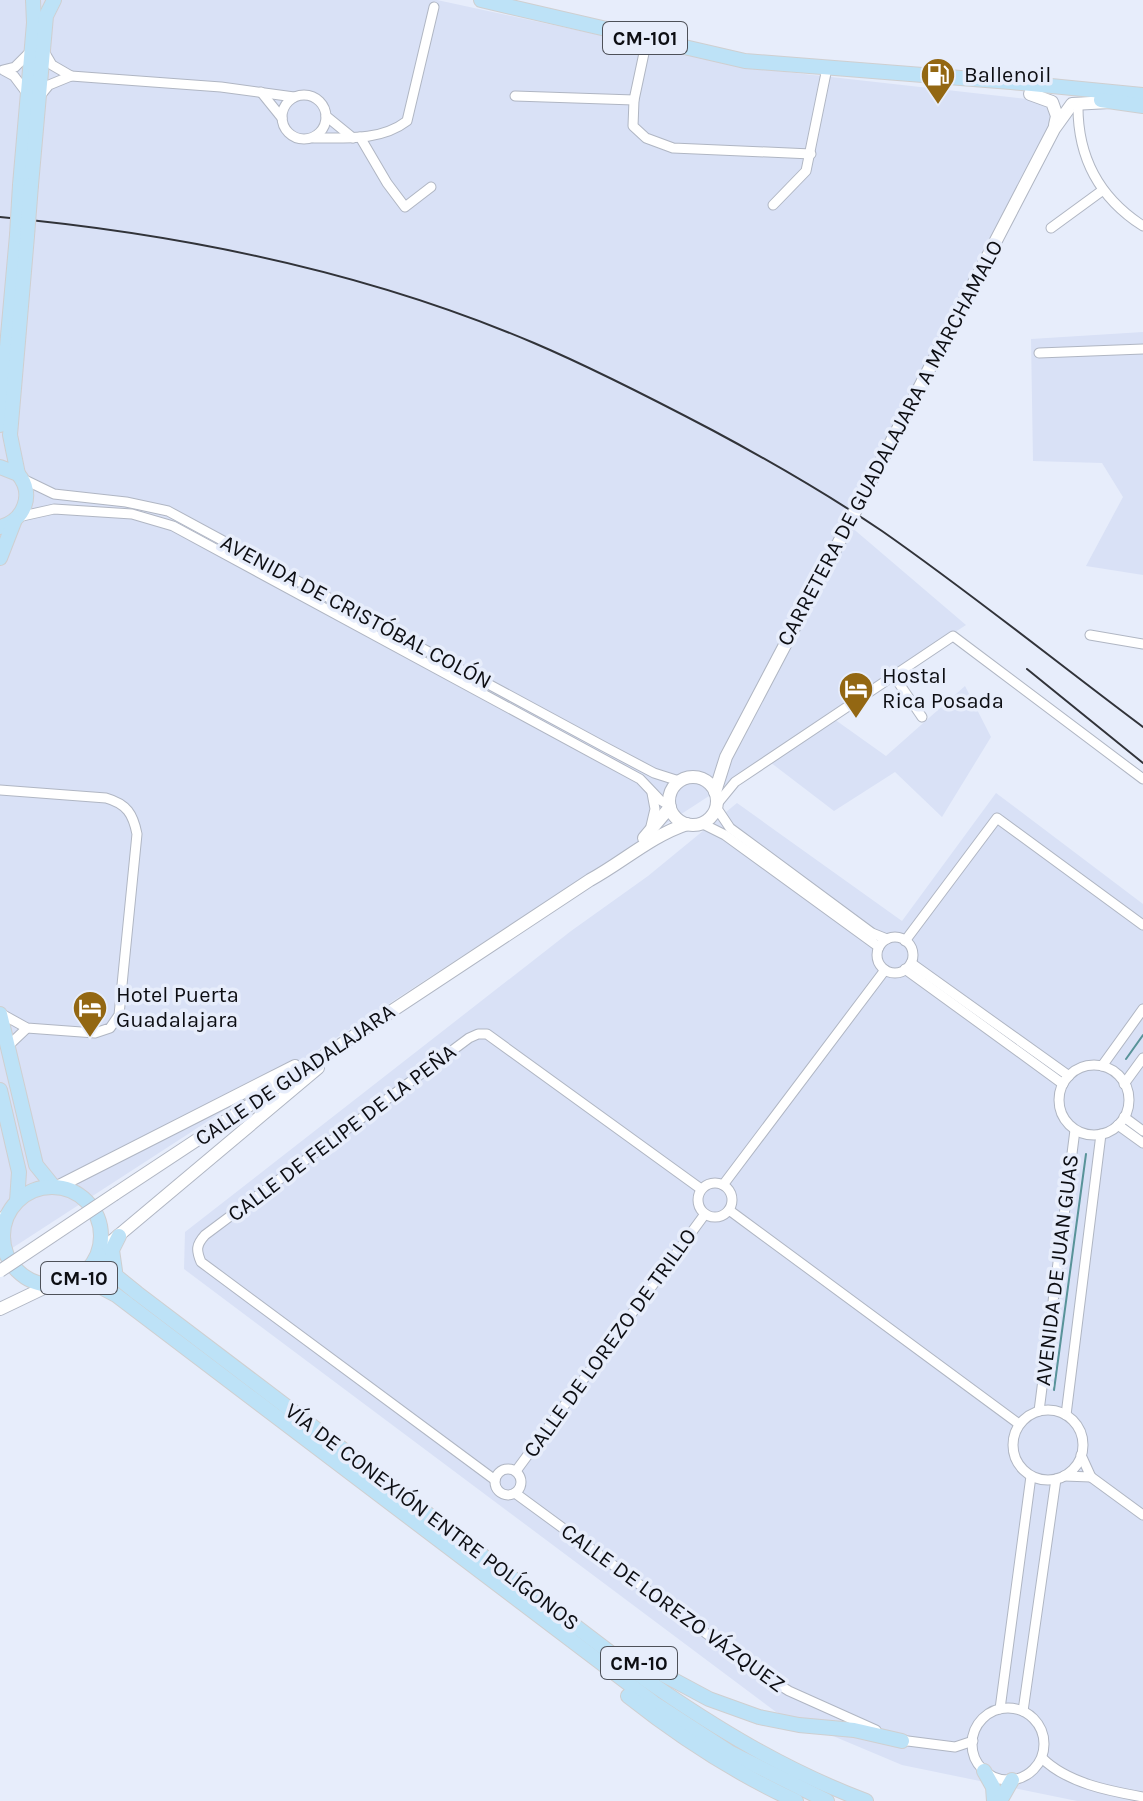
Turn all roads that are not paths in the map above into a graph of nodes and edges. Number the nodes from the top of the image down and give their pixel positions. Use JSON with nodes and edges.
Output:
{"nodes":[{"id":1,"x":33,"y":0,"type":"edge"},
{"id":2,"x":54,"y":0,"type":"edge"},
{"id":3,"x":481,"y":0,"type":"edge"},
{"id":4,"x":434,"y":7,"type":"dead end"},
{"id":5,"x":647,"y":39,"type":"junction"},
{"id":6,"x":38,"y":48,"type":"junction"},
{"id":7,"x":827,"y":68,"type":"junction"},
{"id":8,"x":1,"y":70,"type":"edge"},
{"id":9,"x":903,"y":74,"type":"junction"},
{"id":10,"x":71,"y":76,"type":"junction"},
{"id":11,"x":261,"y":92,"type":"junction"},
{"id":12,"x":1030,"y":94,"type":"junction"},
{"id":13,"x":1143,"y":95,"type":"edge"},
{"id":14,"x":515,"y":96,"type":"dead end"},
{"id":15,"x":33,"y":97,"type":"junction"},
{"id":16,"x":294,"y":97,"type":"junction"},
{"id":17,"x":634,"y":100,"type":"junction"},
{"id":18,"x":1111,"y":102,"type":"junction"},
{"id":19,"x":1078,"y":103,"type":"junction"},
{"id":20,"x":1143,"y":106,"type":"edge"},
{"id":21,"x":326,"y":116,"type":"junction"},
{"id":22,"x":282,"y":118,"type":"junction"},
{"id":23,"x":1054,"y":129,"type":"junction"},
{"id":24,"x":314,"y":138,"type":"junction"},
{"id":25,"x":357,"y":138,"type":"junction"},
{"id":26,"x":1079,"y":138,"type":"junction"},
{"id":27,"x":811,"y":154,"type":"junction"},
{"id":28,"x":431,"y":187,"type":"dead end"},
{"id":29,"x":1103,"y":190,"type":"junction"},
{"id":30,"x":773,"y":205,"type":"dead end"},
{"id":31,"x":1143,"y":226,"type":"edge"},
{"id":32,"x":1051,"y":228,"type":"dead end"},
{"id":33,"x":22,"y":235,"type":"junction"},
{"id":34,"x":1143,"y":349,"type":"edge"},
{"id":35,"x":1039,"y":353,"type":"dead end"},
{"id":36,"x":0,"y":425,"type":"edge"},
{"id":37,"x":0,"y":467,"type":"edge"},
{"id":38,"x":20,"y":476,"type":"junction"},
{"id":39,"x":11,"y":522,"type":"edge"},
{"id":40,"x":0,"y":558,"type":"edge"},
{"id":41,"x":1090,"y":635,"type":"dead end"},
{"id":42,"x":1143,"y":644,"type":"edge"},
{"id":43,"x":894,"y":676,"type":"junction"},
{"id":44,"x":922,"y":717,"type":"dead end"},
{"id":45,"x":726,"y":757,"type":"junction"},
{"id":46,"x":702,"y":778,"type":"junction"},
{"id":47,"x":1143,"y":779,"type":"edge"},
{"id":48,"x":679,"y":781,"type":"junction"},
{"id":49,"x":735,"y":782,"type":"junction"},
{"id":50,"x":1,"y":789,"type":"edge"},
{"id":51,"x":651,"y":790,"type":"junction"},
{"id":52,"x":716,"y":795,"type":"junction"},
{"id":53,"x":670,"y":807,"type":"junction"},
{"id":54,"x":701,"y":823,"type":"junction"},
{"id":55,"x":687,"y":824,"type":"junction"},
{"id":56,"x":649,"y":834,"type":"junction"},
{"id":57,"x":590,"y":880,"type":"junction"},
{"id":58,"x":1143,"y":925,"type":"edge"},
{"id":59,"x":905,"y":941,"type":"junction"},
{"id":60,"x":883,"y":943,"type":"junction"},
{"id":61,"x":908,"y":966,"type":"junction"},
{"id":62,"x":885,"y":970,"type":"junction"},
{"id":63,"x":448,"y":973,"type":"junction"},
{"id":64,"x":1143,"y":1009,"type":"edge"},
{"id":65,"x":0,"y":1013,"type":"edge"},
{"id":66,"x":383,"y":1015,"type":"junction"},
{"id":67,"x":27,"y":1028,"type":"junction"},
{"id":68,"x":8,"y":1046,"type":"junction"},
{"id":69,"x":1143,"y":1058,"type":"edge"},
{"id":70,"x":1102,"y":1066,"type":"junction"},
{"id":71,"x":1066,"y":1080,"type":"junction"},
{"id":72,"x":1124,"y":1084,"type":"junction"},
{"id":73,"x":0,"y":1090,"type":"edge"},
{"id":74,"x":1121,"y":1121,"type":"junction"},
{"id":75,"x":1075,"y":1130,"type":"junction"},
{"id":76,"x":1143,"y":1131,"type":"edge"},
{"id":77,"x":1101,"y":1134,"type":"junction"},
{"id":78,"x":1143,"y":1143,"type":"edge"},
{"id":79,"x":723,"y":1185,"type":"junction"},
{"id":80,"x":55,"y":1186,"type":"junction"},
{"id":81,"x":701,"y":1189,"type":"junction"},
{"id":82,"x":729,"y":1210,"type":"junction"},
{"id":83,"x":9,"y":1212,"type":"edge"},
{"id":84,"x":705,"y":1214,"type":"junction"},
{"id":85,"x":119,"y":1236,"type":"junction"},
{"id":86,"x":100,"y":1253,"type":"junction"},
{"id":87,"x":0,"y":1271,"type":"edge"},
{"id":88,"x":116,"y":1276,"type":"junction"},
{"id":89,"x":77,"y":1280,"type":"junction"},
{"id":90,"x":48,"y":1286,"type":"junction"},
{"id":91,"x":0,"y":1309,"type":"edge"},
{"id":92,"x":1039,"y":1411,"type":"junction"},
{"id":93,"x":1066,"y":1415,"type":"junction"},
{"id":94,"x":1019,"y":1424,"type":"junction"},
{"id":95,"x":1081,"y":1455,"type":"junction"},
{"id":96,"x":516,"y":1471,"type":"junction"},
{"id":97,"x":1031,"y":1476,"type":"junction"},
{"id":98,"x":1091,"y":1477,"type":"junction"},
{"id":99,"x":1060,"y":1478,"type":"junction"},
{"id":100,"x":495,"y":1480,"type":"junction"},
{"id":101,"x":515,"y":1493,"type":"junction"},
{"id":102,"x":407,"y":1507,"type":"junction"},
{"id":103,"x":1143,"y":1515,"type":"edge"},
{"id":104,"x":1000,"y":1709,"type":"junction"},
{"id":105,"x":1023,"y":1711,"type":"junction"},
{"id":106,"x":902,"y":1741,"type":"junction"},
{"id":107,"x":973,"y":1741,"type":"junction"},
{"id":108,"x":1042,"y":1758,"type":"junction"},
{"id":109,"x":984,"y":1771,"type":"junction"},
{"id":110,"x":1012,"y":1780,"type":"junction"},
{"id":111,"x":1143,"y":1797,"type":"edge"},
{"id":112,"x":796,"y":1801,"type":"edge"},
{"id":113,"x":827,"y":1801,"type":"edge"},
{"id":114,"x":866,"y":1801,"type":"edge"},
{"id":115,"x":997,"y":1801,"type":"edge"}],
"edges":[{"from":1,"to":6,"type":"main road"},
{"from":2,"to":6,"type":"main road"},
{"from":3,"to":5,"type":"main road","number":"CM-101"},
{"from":4,"to":25,"type":"street"},
{"from":5,"to":7,"type":"main road","number":"CM-101"},
{"from":5,"to":17,"type":"street"},
{"from":6,"to":8,"type":"street"},
{"from":6,"to":10,"type":"street"},
{"from":6,"to":15,"type":"main road"},
{"from":7,"to":9,"type":"main road","number":"CM-101"},
{"from":7,"to":27,"type":"street"},
{"from":8,"to":15,"type":"street"},
{"from":9,"to":12,"type":"main road","number":"CM-101"},
{"from":9,"to":13,"type":"main road","number":"CM-101"},
{"from":10,"to":11,"type":"street"},
{"from":10,"to":15,"type":"street"},
{"from":11,"to":16,"type":"street"},
{"from":11,"to":22,"type":"street"},
{"from":12,"to":18,"type":"main road","number":"CM-101"},
{"from":12,"to":23,"type":"main road"},
{"from":14,"to":17,"type":"street"},
{"from":15,"to":33,"type":"main road","bridge":true},
{"from":16,"to":21,"type":"street"},
{"from":16,"to":22,"type":"street"},
{"from":17,"to":27,"type":"street"},
{"from":18,"to":19,"type":"main road"},
{"from":18,"to":20,"type":"main road","number":"CM-101"},
{"from":19,"to":23,"type":"main road","name":"CARRETERA DE GUADALAJARA A MARCHAMALO"},
{"from":19,"to":26,"type":"street"},
{"from":21,"to":24,"type":"street"},
{"from":21,"to":25,"type":"street"},
{"from":22,"to":24,"type":"street"},
{"from":23,"to":26,"type":"street"},
{"from":23,"to":45,"type":"main road","name":"CARRETERA DE GUADALAJARA A MARCHAMALO","bridge":true},
{"from":24,"to":25,"type":"street"},
{"from":25,"to":28,"type":"street"},
{"from":26,"to":29,"type":"street"},
{"from":27,"to":30,"type":"street"},
{"from":29,"to":31,"type":"street"},
{"from":29,"to":32,"type":"street"},
{"from":33,"to":36,"type":"main road"},
{"from":33,"to":38,"type":"main road"},
{"from":34,"to":35,"type":"street"},
{"from":37,"to":38,"type":"main road"},
{"from":38,"to":39,"type":"main road"},
{"from":38,"to":48,"type":"street","name":"AVENIDA DE CRISTÓBAL COLÓN"},
{"from":39,"to":40,"type":"main road"},
{"from":39,"to":51,"type":"street","name":"AVENIDA DE CRISTÓBAL COLÓN"},
{"from":41,"to":42,"type":"street"},
{"from":43,"to":44,"type":"street"},
{"from":43,"to":47,"type":"street"},
{"from":43,"to":49,"type":"street"},
{"from":45,"to":46,"type":"main road","name":"CARRETERA DE GUADALAJARA A MARCHAMALO"},
{"from":45,"to":52,"type":"main road","name":"CARRETERA DE GUADALAJARA A MARCHAMALO"},
{"from":46,"to":48,"type":"main road"},
{"from":46,"to":52,"type":"main road"},
{"from":48,"to":53,"type":"main road"},
{"from":49,"to":52,"type":"street"},
{"from":49,"to":52,"type":"street"},
{"from":50,"to":67,"type":"street"},
{"from":51,"to":53,"type":"street","name":"AVENIDA DE CRISTÓBAL COLÓN"},
{"from":51,"to":56,"type":"street"},
{"from":52,"to":54,"type":"main road"},
{"from":52,"to":60,"type":"street"},
{"from":53,"to":55,"type":"main road"},
{"from":53,"to":56,"type":"main road","name":"CALLE DE GUADALAJARA"},
{"from":54,"to":55,"type":"main road"},
{"from":54,"to":60,"type":"street"},
{"from":55,"to":57,"type":"main road","name":"CALLE DE GUADALAJARA"},
{"from":56,"to":57,"type":"main road","name":"CALLE DE GUADALAJARA"},
{"from":57,"to":63,"type":"main road","name":"CALLE DE GUADALAJARA"},
{"from":58,"to":59,"type":"street"},
{"from":59,"to":60,"type":"street"},
{"from":59,"to":61,"type":"street"},
{"from":60,"to":62,"type":"street"},
{"from":61,"to":62,"type":"street"},
{"from":61,"to":71,"type":"street"},
{"from":62,"to":79,"type":"street"},
{"from":63,"to":66,"type":"main road","name":"CALLE DE GUADALAJARA"},
{"from":63,"to":80,"type":"main road"},
{"from":64,"to":70,"type":"street"},
{"from":65,"to":67,"type":"street"},
{"from":65,"to":68,"type":"main road"},
{"from":66,"to":85,"type":"main road"},
{"from":66,"to":87,"type":"main road","name":"CALLE DE GUADALAJARA","bridge":true},
{"from":67,"to":68,"type":"street"},
{"from":68,"to":80,"type":"main road"},
{"from":69,"to":72,"type":"street"},
{"from":70,"to":71,"type":"street"},
{"from":70,"to":72,"type":"street"},
{"from":71,"to":75,"type":"street"},
{"from":72,"to":74,"type":"street"},
{"from":73,"to":83,"type":"main road","number":"CM-10"},
{"from":74,"to":76,"type":"street"},
{"from":74,"to":77,"type":"street"},
{"from":74,"to":78,"type":"street"},
{"from":75,"to":77,"type":"street"},
{"from":75,"to":92,"type":"street","name":"AVENIDA DE JUAN GUAS"},
{"from":77,"to":93,"type":"street","name":"AVENIDA DE JUAN GUAS"},
{"from":79,"to":81,"type":"street"},
{"from":79,"to":82,"type":"street"},
{"from":80,"to":83,"type":"main road"},
{"from":80,"to":86,"type":"main road","number":"CM-10"},
{"from":81,"to":84,"type":"street"},
{"from":81,"to":100,"type":"street","name":"CALLE DE FELIPE DE LA PEÑA"},
{"from":82,"to":84,"type":"street"},
{"from":82,"to":94,"type":"street"},
{"from":83,"to":90,"type":"main road","number":"CM-10"},
{"from":84,"to":96,"type":"street","name":"CALLE DE LOREZO DE TRILLO"},
{"from":85,"to":86,"type":"main road"},
{"from":85,"to":88,"type":"main road","number":"CM-10"},
{"from":86,"to":88,"type":"main road","name":"VÍA DE CONEXIÓN ENTRE POLÍGONOS","number":"CM-10"},
{"from":86,"to":89,"type":"main road","number":"CM-10"},
{"from":88,"to":102,"type":"main road","name":"VÍA DE CONEXIÓN ENTRE POLÍGONOS","number":"CM-10"},
{"from":89,"to":90,"type":"main road","number":"CM-10"},
{"from":89,"to":102,"type":"main road","name":"VÍA DE CONEXIÓN ENTRE POLÍGONOS","number":"CM-10"},
{"from":90,"to":91,"type":"main road"},
{"from":92,"to":93,"type":"street"},
{"from":92,"to":94,"type":"street"},
{"from":93,"to":95,"type":"street"},
{"from":94,"to":97,"type":"street"},
{"from":95,"to":98,"type":"street"},
{"from":95,"to":99,"type":"street"},
{"from":96,"to":100,"type":"street"},
{"from":96,"to":101,"type":"street"},
{"from":97,"to":99,"type":"street"},
{"from":97,"to":104,"type":"street"},
{"from":98,"to":99,"type":"street"},
{"from":98,"to":103,"type":"street"},
{"from":99,"to":105,"type":"street"},
{"from":100,"to":101,"type":"street"},
{"from":101,"to":106,"type":"street","name":"CALLE DE LOREZO VÁZQUEZ"},
{"from":102,"to":106,"type":"main road","number":"CM-10"},
{"from":102,"to":112,"type":"main road","number":"CM-10"},
{"from":102,"to":113,"type":"main road","name":"VÍA DE CONEXIÓN ENTRE POLÍGONOS","number":"CM-10"},
{"from":102,"to":114,"type":"main road","name":"VÍA DE CONEXIÓN ENTRE POLÍGONOS","number":"CM-10"},
{"from":104,"to":105,"type":"street"},
{"from":104,"to":107,"type":"street"},
{"from":105,"to":108,"type":"street"},
{"from":106,"to":107,"type":"street","name":"CALLE DE LOREZO VÁZQUEZ"},
{"from":107,"to":109,"type":"street"},
{"from":108,"to":110,"type":"street"},
{"from":108,"to":111,"type":"street"},
{"from":109,"to":110,"type":"street"},
{"from":109,"to":115,"type":"main road"},
{"from":110,"to":115,"type":"main road"}]}
